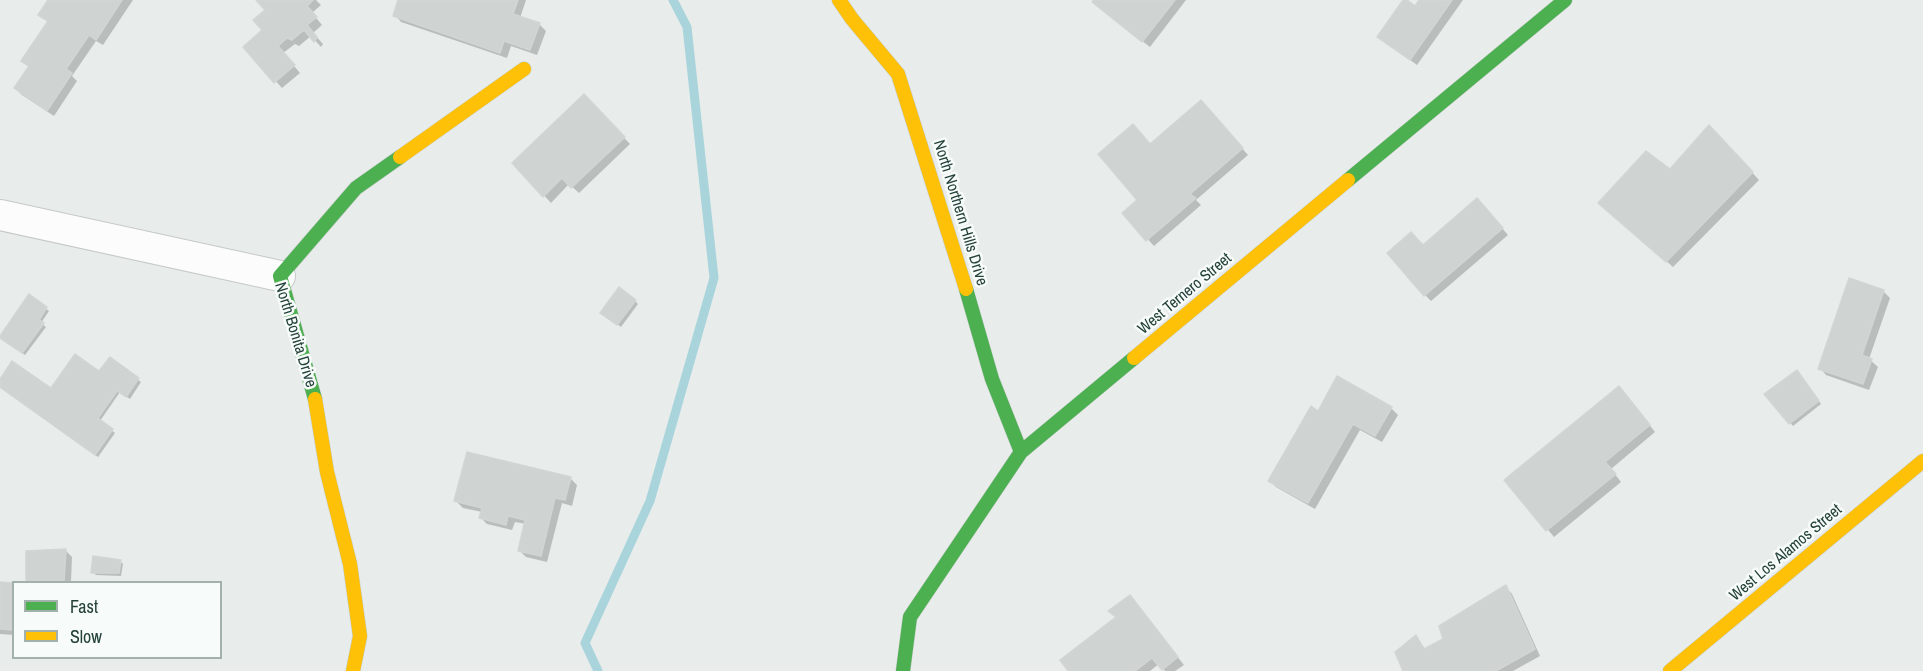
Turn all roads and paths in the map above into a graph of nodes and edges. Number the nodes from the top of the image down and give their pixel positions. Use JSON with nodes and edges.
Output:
{"nodes":[{"id":1,"x":839,"y":0,"type":"edge"},
{"id":2,"x":1565,"y":0,"type":"edge"},
{"id":3,"x":524,"y":69,"type":"dead end"},
{"id":4,"x":0,"y":215,"type":"edge"},
{"id":5,"x":280,"y":276,"type":"junction"},
{"id":6,"x":1021,"y":452,"type":"junction"},
{"id":7,"x":1923,"y":461,"type":"edge"},
{"id":8,"x":353,"y":671,"type":"edge"},
{"id":9,"x":903,"y":671,"type":"edge"},
{"id":10,"x":1670,"y":671,"type":"edge"}],
"edges":[{"from":1,"to":6,"type":"street","name":"North Northern Hills Drive"},
{"from":2,"to":6,"type":"street","name":"West Ternero Street"},
{"from":3,"to":5,"type":"street"},
{"from":4,"to":5,"type":"street","name":"North Bonita Drive"},
{"from":5,"to":8,"type":"street","name":"North Bonita Drive"},
{"from":6,"to":9,"type":"street","name":"West Ternero Street"},
{"from":7,"to":10,"type":"street","name":"West Los Alamos Street"}]}
